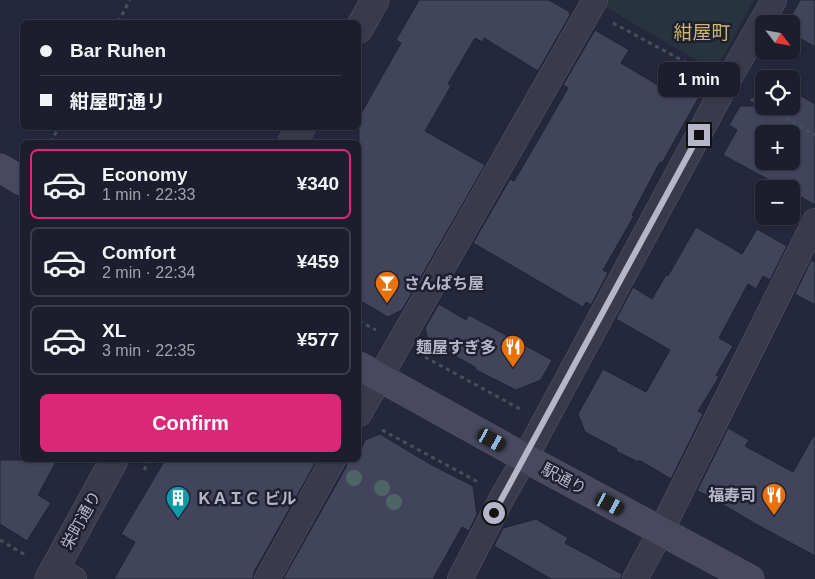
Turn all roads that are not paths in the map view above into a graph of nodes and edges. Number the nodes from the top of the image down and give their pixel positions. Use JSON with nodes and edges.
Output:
{"nodes":[{"id":1,"x":375,"y":0,"type":"edge"},
{"id":2,"x":774,"y":0,"type":"edge"},
{"id":3,"x":592,"y":5,"type":"edge"},
{"id":4,"x":361,"y":24,"type":"edge"},
{"id":5,"x":0,"y":168,"type":"edge"},
{"id":6,"x":20,"y":180,"type":"edge"},
{"id":7,"x":815,"y":221,"type":"edge"},
{"id":8,"x":369,"y":372,"type":"edge"},
{"id":9,"x":367,"y":420,"type":"edge"},
{"id":10,"x":525,"y":458,"type":"junction"},
{"id":11,"x":113,"y":462,"type":"edge"},
{"id":12,"x":332,"y":462,"type":"edge"},
{"id":13,"x":660,"y":532,"type":"junction"},
{"id":14,"x":60,"y":575,"type":"edge"},
{"id":15,"x":267,"y":579,"type":"edge"},
{"id":16,"x":460,"y":579,"type":"edge"},
{"id":17,"x":635,"y":579,"type":"edge"},
{"id":18,"x":750,"y":579,"type":"edge"}],
"edges":[{"from":1,"to":4,"type":"street"},
{"from":2,"to":10,"type":"street"},
{"from":3,"to":8,"type":"street"},
{"from":5,"to":6,"type":"main road"},
{"from":7,"to":13,"type":"street"},
{"from":8,"to":9,"type":"street"},
{"from":8,"to":10,"type":"main road","name":"駅通り"},
{"from":10,"to":13,"type":"main road","name":"駅通り"},
{"from":10,"to":16,"type":"street"},
{"from":11,"to":14,"type":"street","name":"栄町通り"},
{"from":12,"to":15,"type":"street"},
{"from":13,"to":17,"type":"street"},
{"from":13,"to":18,"type":"main road","name":"駅通り"}]}
